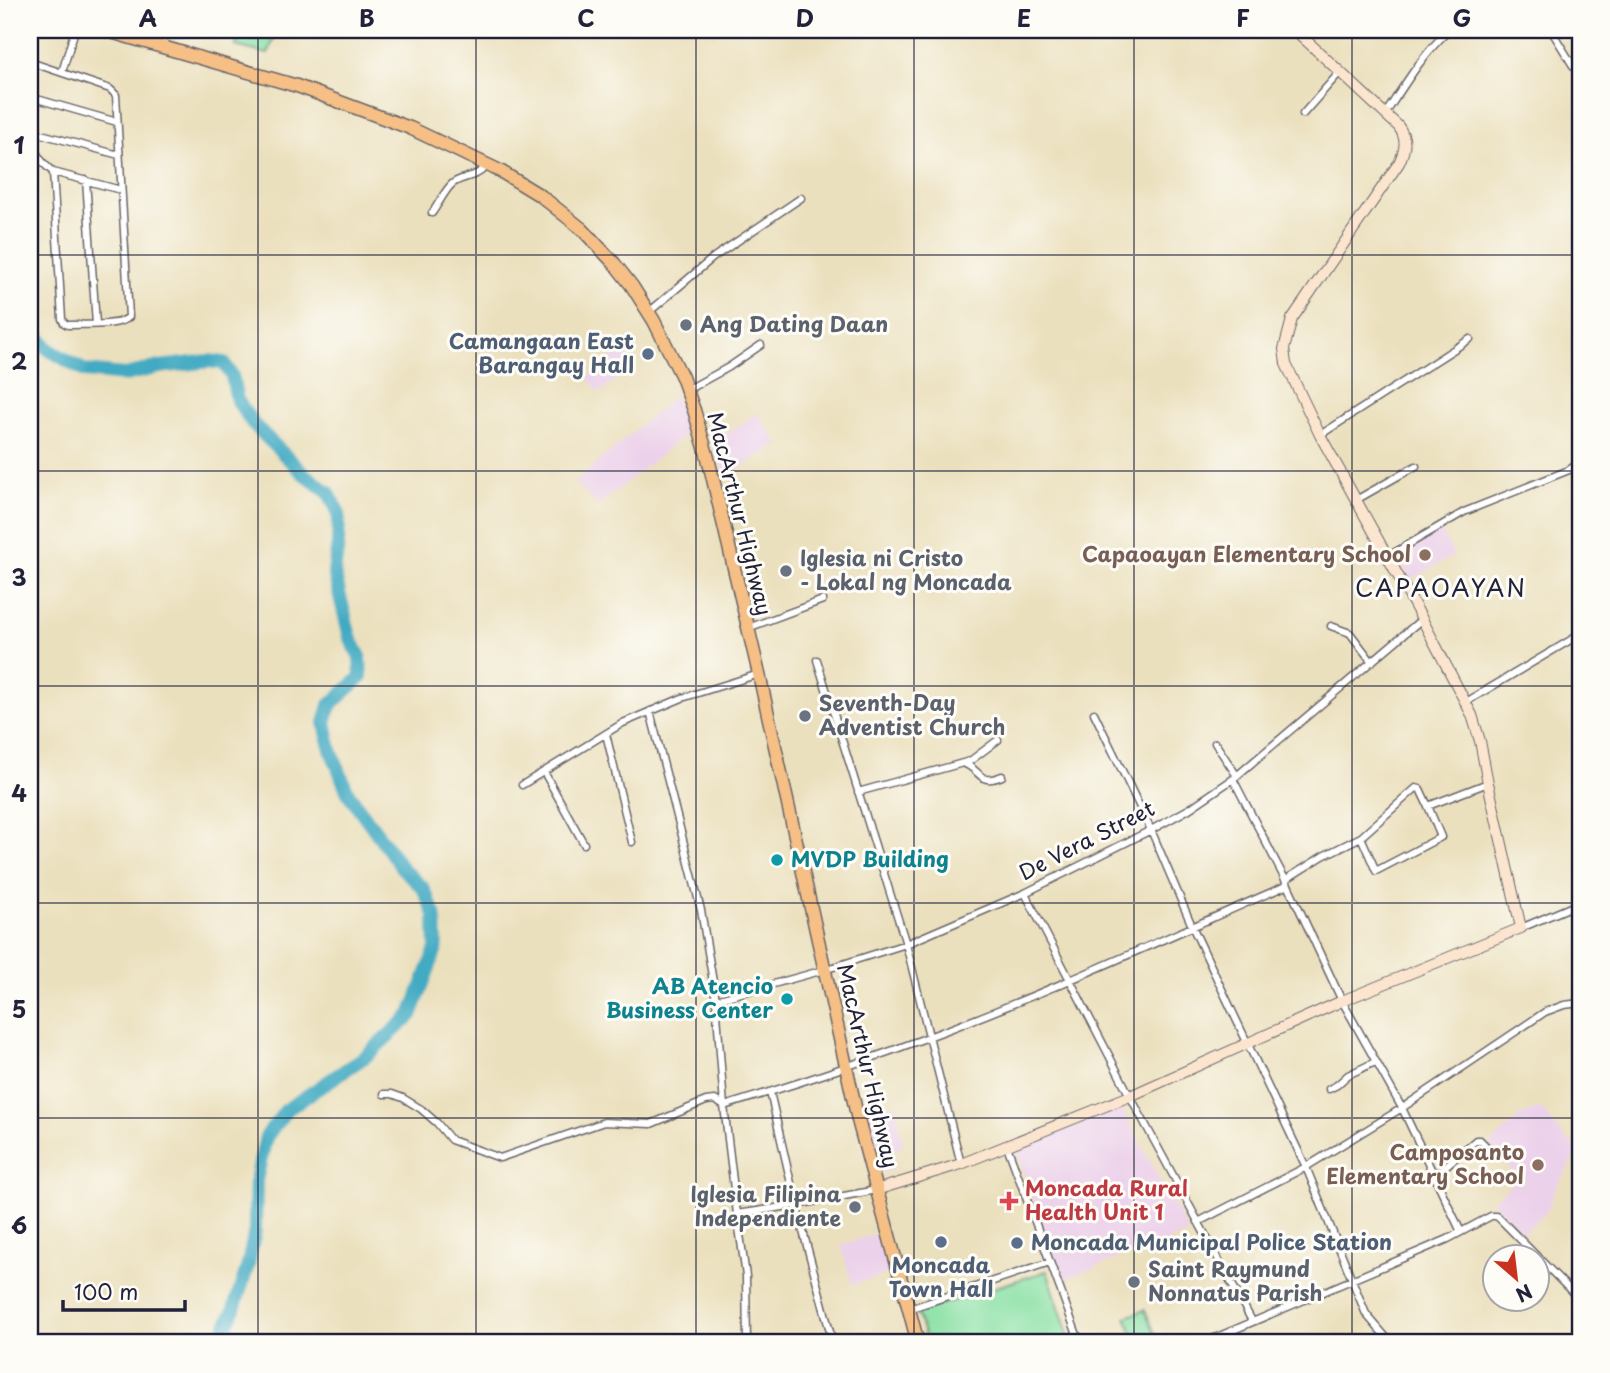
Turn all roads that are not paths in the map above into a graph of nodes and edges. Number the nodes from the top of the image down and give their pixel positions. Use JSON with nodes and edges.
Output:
{"nodes":[{"id":1,"x":75,"y":30,"type":"edge"},
{"id":2,"x":104,"y":30,"type":"edge"},
{"id":3,"x":152,"y":30,"type":"edge"},
{"id":4,"x":1295,"y":30,"type":"edge"},
{"id":5,"x":1449,"y":30,"type":"edge"},
{"id":6,"x":1551,"y":30,"type":"edge"},
{"id":7,"x":164,"y":46,"type":"junction"},
{"id":8,"x":30,"y":62,"type":"edge"},
{"id":9,"x":62,"y":72,"type":"junction"},
{"id":10,"x":1340,"y":72,"type":"junction"},
{"id":11,"x":1580,"y":77,"type":"edge"},
{"id":12,"x":30,"y":97,"type":"edge"},
{"id":13,"x":1386,"y":113,"type":"junction"},
{"id":14,"x":1303,"y":114,"type":"dead end"},
{"id":15,"x":117,"y":122,"type":"junction"},
{"id":16,"x":30,"y":131,"type":"edge"},
{"id":17,"x":119,"y":155,"type":"junction"},
{"id":18,"x":488,"y":165,"type":"junction"},
{"id":19,"x":53,"y":172,"type":"junction"},
{"id":20,"x":86,"y":180,"type":"junction"},
{"id":21,"x":121,"y":190,"type":"junction"},
{"id":22,"x":801,"y":198,"type":"dead end"},
{"id":23,"x":432,"y":213,"type":"dead end"},
{"id":24,"x":649,"y":313,"type":"junction"},
{"id":25,"x":96,"y":324,"type":"junction"},
{"id":26,"x":1470,"y":339,"type":"dead end"},
{"id":27,"x":761,"y":345,"type":"dead end"},
{"id":28,"x":687,"y":390,"type":"junction"},
{"id":29,"x":1320,"y":435,"type":"junction"},
{"id":30,"x":1577,"y":464,"type":"edge"},
{"id":31,"x":1416,"y":466,"type":"dead end"},
{"id":32,"x":1580,"y":478,"type":"edge"},
{"id":33,"x":1356,"y":500,"type":"junction"},
{"id":34,"x":1387,"y":557,"type":"junction"},
{"id":35,"x":823,"y":600,"type":"dead end"},
{"id":36,"x":1422,"y":619,"type":"junction"},
{"id":37,"x":1331,"y":626,"type":"dead end"},
{"id":38,"x":748,"y":628,"type":"junction"},
{"id":39,"x":1574,"y":638,"type":"dead end"},
{"id":40,"x":817,"y":660,"type":"dead end"},
{"id":41,"x":1372,"y":662,"type":"junction"},
{"id":42,"x":759,"y":674,"type":"junction"},
{"id":43,"x":1466,"y":702,"type":"junction"},
{"id":44,"x":650,"y":711,"type":"junction"},
{"id":45,"x":1094,"y":713,"type":"dead end"},
{"id":46,"x":606,"y":734,"type":"junction"},
{"id":47,"x":998,"y":740,"type":"dead end"},
{"id":48,"x":1215,"y":743,"type":"dead end"},
{"id":49,"x":963,"y":763,"type":"junction"},
{"id":50,"x":544,"y":772,"type":"junction"},
{"id":51,"x":1002,"y":776,"type":"dead end"},
{"id":52,"x":1235,"y":777,"type":"junction"},
{"id":53,"x":1488,"y":783,"type":"junction"},
{"id":54,"x":522,"y":785,"type":"dead end"},
{"id":55,"x":858,"y":792,"type":"junction"},
{"id":56,"x":1428,"y":806,"type":"junction"},
{"id":57,"x":1151,"y":830,"type":"junction"},
{"id":58,"x":1361,"y":837,"type":"junction"},
{"id":59,"x":632,"y":842,"type":"dead end"},
{"id":60,"x":584,"y":844,"type":"dead end"},
{"id":61,"x":1287,"y":882,"type":"junction"},
{"id":62,"x":1025,"y":893,"type":"junction"},
{"id":63,"x":1580,"y":903,"type":"edge"},
{"id":64,"x":1192,"y":926,"type":"junction"},
{"id":65,"x":1521,"y":928,"type":"junction"},
{"id":66,"x":906,"y":944,"type":"junction"},
{"id":67,"x":824,"y":970,"type":"junction"},
{"id":68,"x":1069,"y":980,"type":"junction"},
{"id":69,"x":716,"y":1000,"type":"junction"},
{"id":70,"x":1342,"y":1002,"type":"junction"},
{"id":71,"x":1580,"y":1003,"type":"edge"},
{"id":72,"x":930,"y":1037,"type":"junction"},
{"id":73,"x":1247,"y":1044,"type":"junction"},
{"id":74,"x":1375,"y":1062,"type":"junction"},
{"id":75,"x":846,"y":1066,"type":"junction"},
{"id":76,"x":1329,"y":1088,"type":"dead end"},
{"id":77,"x":770,"y":1092,"type":"junction"},
{"id":78,"x":384,"y":1094,"type":"dead end"},
{"id":79,"x":1130,"y":1096,"type":"junction"},
{"id":80,"x":724,"y":1106,"type":"junction"},
{"id":81,"x":1402,"y":1108,"type":"junction"},
{"id":82,"x":1007,"y":1146,"type":"junction"},
{"id":83,"x":1490,"y":1150,"type":"dead end"},
{"id":84,"x":961,"y":1164,"type":"junction"},
{"id":85,"x":1306,"y":1167,"type":"junction"},
{"id":86,"x":1434,"y":1176,"type":"junction"},
{"id":87,"x":877,"y":1190,"type":"junction"},
{"id":88,"x":796,"y":1205,"type":"junction"},
{"id":89,"x":737,"y":1214,"type":"junction"},
{"id":90,"x":1198,"y":1222,"type":"junction"},
{"id":91,"x":1461,"y":1232,"type":"junction"},
{"id":92,"x":1050,"y":1262,"type":"junction"},
{"id":93,"x":1351,"y":1279,"type":"junction"},
{"id":94,"x":1580,"y":1300,"type":"edge"},
{"id":95,"x":908,"y":1309,"type":"junction"},
{"id":96,"x":1252,"y":1321,"type":"junction"},
{"id":97,"x":747,"y":1343,"type":"edge"},
{"id":98,"x":833,"y":1343,"type":"edge"},
{"id":99,"x":918,"y":1343,"type":"edge"},
{"id":100,"x":1080,"y":1343,"type":"edge"},
{"id":101,"x":1203,"y":1343,"type":"edge"},
{"id":102,"x":1391,"y":1343,"type":"edge"}],
"edges":[{"from":1,"to":9,"type":"street"},
{"from":2,"to":7,"type":"highway","name":"MacArthur Highway"},
{"from":3,"to":7,"type":"street"},
{"from":4,"to":10,"type":"street"},
{"from":5,"to":13,"type":"street"},
{"from":6,"to":11,"type":"street"},
{"from":7,"to":18,"type":"highway","name":"MacArthur Highway"},
{"from":8,"to":9,"type":"street"},
{"from":9,"to":15,"type":"street"},
{"from":10,"to":13,"type":"street"},
{"from":10,"to":14,"type":"street"},
{"from":12,"to":15,"type":"street"},
{"from":13,"to":29,"type":"street"},
{"from":15,"to":17,"type":"street"},
{"from":16,"to":17,"type":"street"},
{"from":16,"to":19,"type":"street"},
{"from":17,"to":21,"type":"street"},
{"from":18,"to":23,"type":"street"},
{"from":18,"to":24,"type":"highway","name":"MacArthur Highway"},
{"from":19,"to":20,"type":"street"},
{"from":19,"to":25,"type":"street"},
{"from":20,"to":21,"type":"street"},
{"from":20,"to":25,"type":"street"},
{"from":21,"to":25,"type":"street"},
{"from":22,"to":24,"type":"street"},
{"from":24,"to":28,"type":"highway","name":"MacArthur Highway"},
{"from":26,"to":29,"type":"street"},
{"from":27,"to":28,"type":"street"},
{"from":28,"to":38,"type":"highway","name":"MacArthur Highway"},
{"from":29,"to":33,"type":"street"},
{"from":30,"to":32,"type":"street"},
{"from":30,"to":34,"type":"street"},
{"from":31,"to":33,"type":"street"},
{"from":33,"to":34,"type":"street"},
{"from":34,"to":36,"type":"street"},
{"from":35,"to":38,"type":"street"},
{"from":36,"to":41,"type":"street","name":"De Vera Street"},
{"from":36,"to":43,"type":"street"},
{"from":37,"to":41,"type":"street"},
{"from":38,"to":42,"type":"highway","name":"MacArthur Highway"},
{"from":39,"to":43,"type":"street"},
{"from":40,"to":55,"type":"street"},
{"from":41,"to":52,"type":"street","name":"De Vera Street"},
{"from":42,"to":44,"type":"street"},
{"from":42,"to":67,"type":"highway","name":"MacArthur Highway"},
{"from":43,"to":53,"type":"street"},
{"from":44,"to":46,"type":"street"},
{"from":44,"to":69,"type":"street"},
{"from":45,"to":57,"type":"street"},
{"from":46,"to":50,"type":"street"},
{"from":46,"to":59,"type":"street"},
{"from":47,"to":49,"type":"street"},
{"from":48,"to":52,"type":"street"},
{"from":49,"to":51,"type":"street"},
{"from":49,"to":55,"type":"street"},
{"from":50,"to":54,"type":"street"},
{"from":50,"to":60,"type":"street"},
{"from":52,"to":57,"type":"street","name":"De Vera Street"},
{"from":52,"to":61,"type":"street"},
{"from":53,"to":56,"type":"street"},
{"from":53,"to":65,"type":"street"},
{"from":55,"to":66,"type":"street"},
{"from":56,"to":58,"type":"street"},
{"from":56,"to":58,"type":"street"},
{"from":57,"to":62,"type":"street","name":"De Vera Street"},
{"from":57,"to":64,"type":"street"},
{"from":58,"to":61,"type":"street"},
{"from":61,"to":64,"type":"street"},
{"from":61,"to":70,"type":"street"},
{"from":62,"to":66,"type":"street","name":"De Vera Street"},
{"from":62,"to":68,"type":"street"},
{"from":63,"to":65,"type":"street"},
{"from":64,"to":68,"type":"street"},
{"from":64,"to":73,"type":"street"},
{"from":65,"to":70,"type":"street"},
{"from":66,"to":67,"type":"street","name":"De Vera Street"},
{"from":66,"to":72,"type":"street"},
{"from":67,"to":69,"type":"street","name":"De Vera Street"},
{"from":67,"to":75,"type":"highway","name":"MacArthur Highway"},
{"from":68,"to":72,"type":"street"},
{"from":68,"to":79,"type":"street"},
{"from":69,"to":80,"type":"street"},
{"from":70,"to":73,"type":"street"},
{"from":70,"to":74,"type":"street"},
{"from":71,"to":81,"type":"street"},
{"from":72,"to":75,"type":"street"},
{"from":72,"to":84,"type":"street"},
{"from":73,"to":79,"type":"street"},
{"from":73,"to":85,"type":"street"},
{"from":74,"to":76,"type":"street"},
{"from":74,"to":81,"type":"street"},
{"from":75,"to":77,"type":"street"},
{"from":75,"to":87,"type":"highway","name":"MacArthur Highway"},
{"from":77,"to":80,"type":"street"},
{"from":77,"to":88,"type":"street"},
{"from":78,"to":80,"type":"street"},
{"from":79,"to":82,"type":"street"},
{"from":79,"to":90,"type":"street"},
{"from":80,"to":89,"type":"street"},
{"from":81,"to":85,"type":"street"},
{"from":81,"to":86,"type":"street"},
{"from":82,"to":84,"type":"street"},
{"from":82,"to":92,"type":"street"},
{"from":83,"to":86,"type":"street"},
{"from":84,"to":87,"type":"street"},
{"from":85,"to":90,"type":"street"},
{"from":85,"to":93,"type":"street"},
{"from":86,"to":91,"type":"street"},
{"from":87,"to":88,"type":"street"},
{"from":87,"to":95,"type":"highway","name":"MacArthur Highway"},
{"from":88,"to":89,"type":"street"},
{"from":88,"to":98,"type":"street"},
{"from":89,"to":97,"type":"street"},
{"from":90,"to":96,"type":"street"},
{"from":91,"to":93,"type":"street"},
{"from":91,"to":94,"type":"street"},
{"from":92,"to":95,"type":"street"},
{"from":92,"to":100,"type":"street"},
{"from":93,"to":96,"type":"street"},
{"from":93,"to":102,"type":"street"},
{"from":95,"to":99,"type":"highway","name":"MacArthur Highway"},
{"from":96,"to":101,"type":"street"}]}
